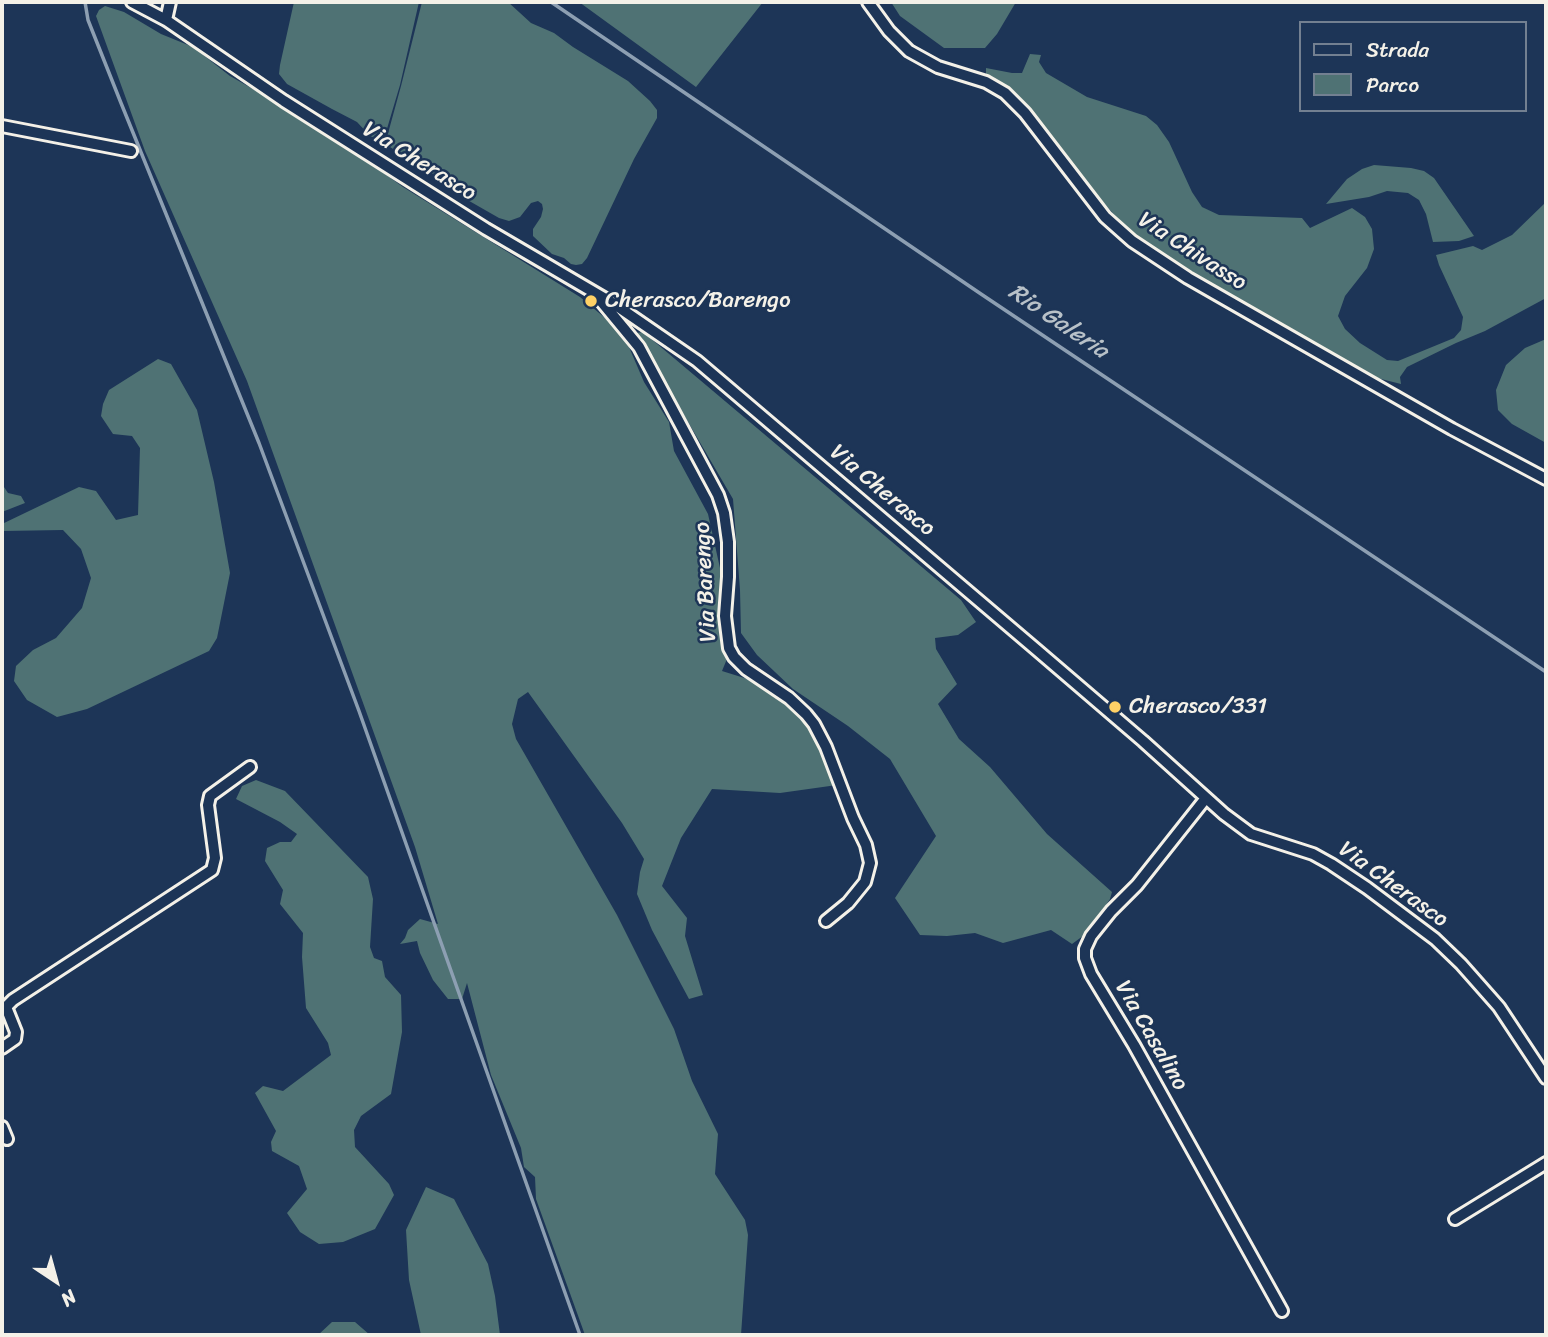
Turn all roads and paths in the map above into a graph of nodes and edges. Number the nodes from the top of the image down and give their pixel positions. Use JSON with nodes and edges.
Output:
{"nodes":[{"id":1,"x":132,"y":2,"type":"edge"},
{"id":2,"x":170,"y":2,"type":"edge"},
{"id":3,"x":868,"y":2,"type":"edge"},
{"id":4,"x":166,"y":20,"type":"junction"},
{"id":5,"x":2,"y":126,"type":"edge"},
{"id":6,"x":131,"y":151,"type":"dead end"},
{"id":7,"x":595,"y":293,"type":"junction"},
{"id":8,"x":1546,"y":479,"type":"edge"},
{"id":9,"x":250,"y":767,"type":"dead end"},
{"id":10,"x":1206,"y":798,"type":"junction"},
{"id":11,"x":826,"y":921,"type":"dead end"},
{"id":12,"x":2,"y":1048,"type":"edge"},
{"id":13,"x":1546,"y":1078,"type":"edge"},
{"id":14,"x":2,"y":1127,"type":"edge"},
{"id":15,"x":7,"y":1139,"type":"dead end"},
{"id":16,"x":1546,"y":1163,"type":"edge"},
{"id":17,"x":1455,"y":1219,"type":"dead end"},
{"id":18,"x":1282,"y":1311,"type":"dead end"}],
"edges":[{"from":1,"to":4,"type":"street","name":"Via Cherasco"},
{"from":2,"to":4,"type":"street"},
{"from":3,"to":8,"type":"street","name":"Via Chivasso"},
{"from":4,"to":7,"type":"street","name":"Via Cherasco"},
{"from":5,"to":6,"type":"street"},
{"from":7,"to":10,"type":"street","name":"Via Cherasco"},
{"from":7,"to":11,"type":"street","name":"Via Barengo"},
{"from":9,"to":12,"type":"street"},
{"from":10,"to":13,"type":"street","name":"Via Cherasco"},
{"from":10,"to":18,"type":"street","name":"Via Casalino"},
{"from":14,"to":15,"type":"street"},
{"from":16,"to":17,"type":"street"}]}
